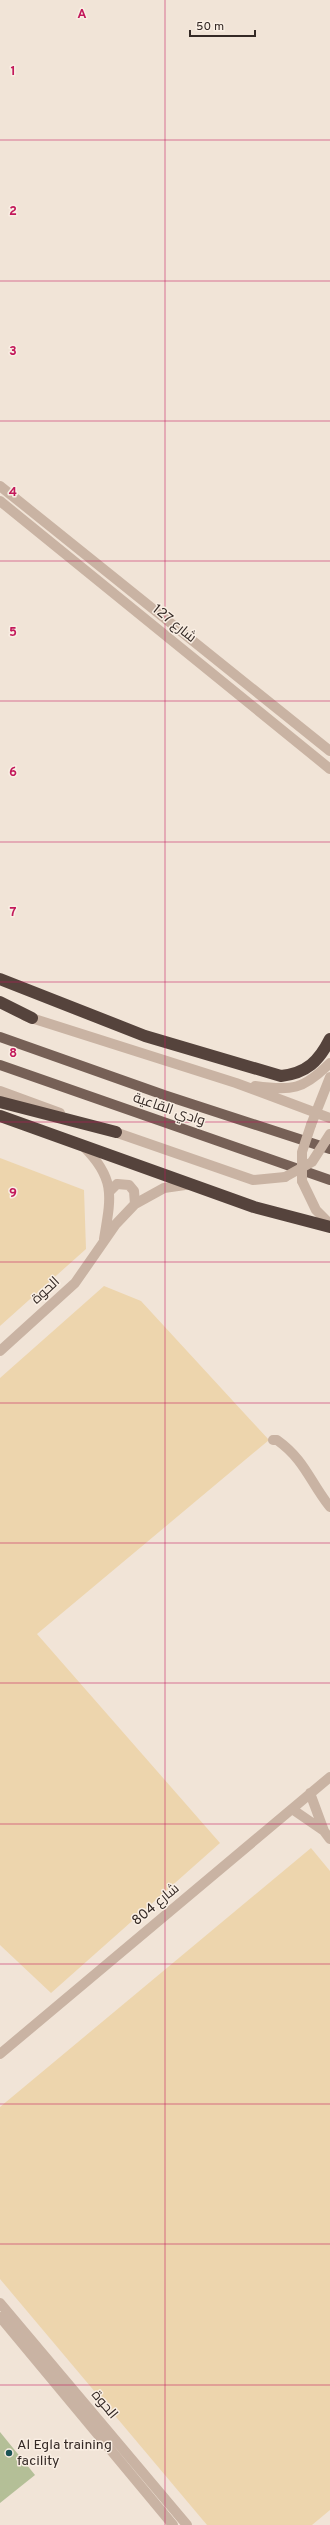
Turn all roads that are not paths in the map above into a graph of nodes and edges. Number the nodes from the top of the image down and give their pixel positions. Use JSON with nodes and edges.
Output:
{"nodes":[{"id":1,"x":0,"y":486,"type":"edge"},
{"id":2,"x":0,"y":501,"type":"edge"},
{"id":3,"x":330,"y":751,"type":"edge"},
{"id":4,"x":330,"y":769,"type":"edge"},
{"id":5,"x":0,"y":979,"type":"edge"},
{"id":6,"x":0,"y":1002,"type":"edge"},
{"id":7,"x":0,"y":1008,"type":"edge"},
{"id":8,"x":32,"y":1018,"type":"junction"},
{"id":9,"x":0,"y":1037,"type":"edge"},
{"id":10,"x":330,"y":1039,"type":"edge"},
{"id":11,"x":330,"y":1063,"type":"edge"},
{"id":12,"x":0,"y":1065,"type":"edge"},
{"id":13,"x":330,"y":1077,"type":"edge"},
{"id":14,"x":236,"y":1083,"type":"junction"},
{"id":15,"x":0,"y":1091,"type":"edge"},
{"id":16,"x":0,"y":1102,"type":"edge"},
{"id":17,"x":317,"y":1113,"type":"junction"},
{"id":18,"x":0,"y":1116,"type":"edge"},
{"id":19,"x":330,"y":1118,"type":"edge"},
{"id":20,"x":116,"y":1132,"type":"junction"},
{"id":21,"x":330,"y":1134,"type":"edge"},
{"id":22,"x":84,"y":1147,"type":"junction"},
{"id":23,"x":330,"y":1149,"type":"edge"},
{"id":24,"x":301,"y":1170,"type":"junction"},
{"id":25,"x":330,"y":1180,"type":"edge"},
{"id":26,"x":192,"y":1184,"type":"junction"},
{"id":27,"x":109,"y":1192,"type":"junction"},
{"id":28,"x":135,"y":1204,"type":"junction"},
{"id":29,"x":330,"y":1224,"type":"edge"},
{"id":30,"x":330,"y":1227,"type":"edge"},
{"id":31,"x":103,"y":1243,"type":"junction"},
{"id":32,"x":0,"y":1351,"type":"edge"},
{"id":33,"x":274,"y":1440,"type":"dead end"},
{"id":34,"x":330,"y":1507,"type":"edge"},
{"id":35,"x":330,"y":1777,"type":"edge"},
{"id":36,"x":310,"y":1793,"type":"junction"},
{"id":37,"x":292,"y":1809,"type":"junction"},
{"id":38,"x":327,"y":1835,"type":"edge"},
{"id":39,"x":0,"y":2054,"type":"edge"},
{"id":40,"x":0,"y":2303,"type":"edge"},
{"id":41,"x":0,"y":2317,"type":"edge"},
{"id":42,"x":173,"y":2525,"type":"edge"},
{"id":43,"x":187,"y":2525,"type":"edge"}],
"edges":[{"from":1,"to":3,"type":"street","name":"شارع 127"},
{"from":2,"to":4,"type":"street","name":"شارع 127"},
{"from":5,"to":10,"type":"highway"},
{"from":6,"to":8,"type":"highway"},
{"from":7,"to":8,"type":"street"},
{"from":8,"to":14,"type":"street"},
{"from":9,"to":23,"type":"main road","name":"وادي القاعية"},
{"from":11,"to":14,"type":"street"},
{"from":12,"to":25,"type":"main road","name":"وادي القاعية"},
{"from":13,"to":17,"type":"street"},
{"from":14,"to":17,"type":"street"},
{"from":15,"to":20,"type":"street"},
{"from":16,"to":20,"type":"highway"},
{"from":17,"to":19,"type":"street"},
{"from":17,"to":24,"type":"street","bridge":true},
{"from":18,"to":22,"type":"highway"},
{"from":20,"to":24,"type":"street","bridge":true},
{"from":21,"to":24,"type":"street","bridge":true},
{"from":22,"to":26,"type":"highway"},
{"from":22,"to":27,"type":"street","name":"الحوة"},
{"from":24,"to":29,"type":"street","bridge":true},
{"from":26,"to":28,"type":"street","name":"الحوة"},
{"from":26,"to":30,"type":"highway"},
{"from":27,"to":28,"type":"street"},
{"from":27,"to":31,"type":"street","name":"الحوة"},
{"from":28,"to":31,"type":"street","name":"الحوة"},
{"from":31,"to":32,"type":"street","name":"الحوة"},
{"from":33,"to":34,"type":"street"},
{"from":35,"to":36,"type":"street","name":"شارع 804"},
{"from":36,"to":37,"type":"street","name":"شارع 804"},
{"from":36,"to":38,"type":"street"},
{"from":37,"to":38,"type":"street"},
{"from":37,"to":39,"type":"street","name":"شارع 804"},
{"from":40,"to":43,"type":"street","name":"الحوة"},
{"from":41,"to":42,"type":"street","name":"الحوة"}]}
